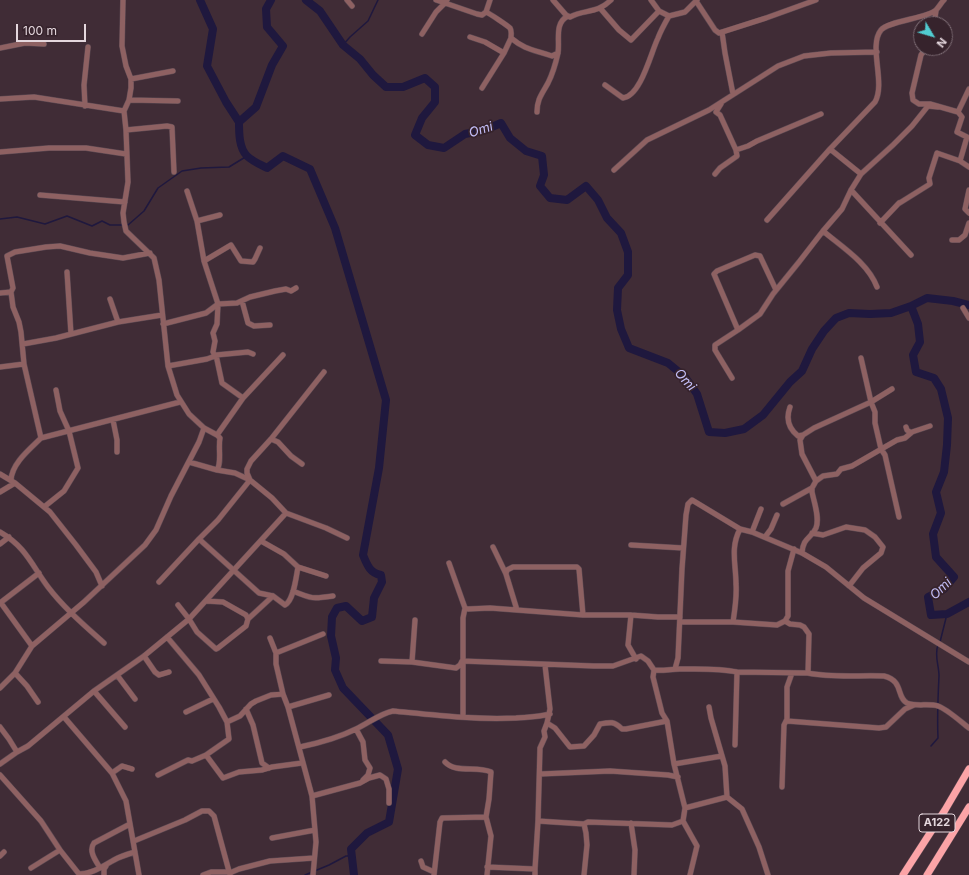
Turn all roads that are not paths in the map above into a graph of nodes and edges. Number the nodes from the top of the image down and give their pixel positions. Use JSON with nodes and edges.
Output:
{"nodes":[{"id":1,"x":122,"y":0,"type":"edge"},
{"id":2,"x":347,"y":0,"type":"edge"},
{"id":3,"x":436,"y":0,"type":"edge"},
{"id":4,"x":490,"y":0,"type":"edge"},
{"id":5,"x":553,"y":0,"type":"edge"},
{"id":6,"x":610,"y":0,"type":"edge"},
{"id":7,"x":651,"y":0,"type":"edge"},
{"id":8,"x":697,"y":0,"type":"edge"},
{"id":9,"x":816,"y":0,"type":"edge"},
{"id":10,"x":944,"y":0,"type":"edge"},
{"id":11,"x":446,"y":2,"type":"edge"},
{"id":12,"x":352,"y":6,"type":"dead end"},
{"id":13,"x":600,"y":8,"type":"junction"},
{"id":14,"x":659,"y":10,"type":"junction"},
{"id":15,"x":936,"y":11,"type":"junction"},
{"id":16,"x":486,"y":12,"type":"junction"},
{"id":17,"x":568,"y":16,"type":"junction"},
{"id":18,"x":669,"y":16,"type":"junction"},
{"id":19,"x":935,"y":16,"type":"edge"},
{"id":20,"x":722,"y":32,"type":"junction"},
{"id":21,"x":422,"y":34,"type":"dead end"},
{"id":22,"x":470,"y":37,"type":"dead end"},
{"id":23,"x":511,"y":38,"type":"junction"},
{"id":24,"x":44,"y":44,"type":"dead end"},
{"id":25,"x":88,"y":47,"type":"dead end"},
{"id":26,"x":0,"y":48,"type":"edge"},
{"id":27,"x":877,"y":52,"type":"junction"},
{"id":28,"x":504,"y":53,"type":"junction"},
{"id":29,"x":558,"y":53,"type":"junction"},
{"id":30,"x":921,"y":56,"type":"edge"},
{"id":31,"x":173,"y":71,"type":"dead end"},
{"id":32,"x":131,"y":79,"type":"junction"},
{"id":33,"x":604,"y":85,"type":"dead end"},
{"id":34,"x":482,"y":88,"type":"dead end"},
{"id":35,"x":969,"y":90,"type":"edge"},
{"id":36,"x":733,"y":94,"type":"junction"},
{"id":37,"x":726,"y":98,"type":"junction"},
{"id":38,"x":0,"y":99,"type":"edge"},
{"id":39,"x":129,"y":100,"type":"junction"},
{"id":40,"x":178,"y":101,"type":"dead end"},
{"id":41,"x":85,"y":106,"type":"junction"},
{"id":42,"x":938,"y":107,"type":"junction"},
{"id":43,"x":124,"y":111,"type":"junction"},
{"id":44,"x":537,"y":112,"type":"dead end"},
{"id":45,"x":958,"y":112,"type":"junction"},
{"id":46,"x":821,"y":114,"type":"dead end"},
{"id":47,"x":126,"y":130,"type":"junction"},
{"id":48,"x":830,"y":149,"type":"junction"},
{"id":49,"x":736,"y":150,"type":"junction"},
{"id":50,"x":0,"y":152,"type":"edge"},
{"id":51,"x":126,"y":154,"type":"junction"},
{"id":52,"x":960,"y":161,"type":"junction"},
{"id":53,"x":969,"y":167,"type":"edge"},
{"id":54,"x":614,"y":170,"type":"dead end"},
{"id":55,"x":174,"y":172,"type":"dead end"},
{"id":56,"x":715,"y":174,"type":"dead end"},
{"id":57,"x":861,"y":174,"type":"junction"},
{"id":58,"x":850,"y":190,"type":"junction"},
{"id":59,"x":969,"y":190,"type":"edge"},
{"id":60,"x":186,"y":191,"type":"dead end"},
{"id":61,"x":40,"y":195,"type":"dead end"},
{"id":62,"x":125,"y":202,"type":"junction"},
{"id":63,"x":969,"y":213,"type":"edge"},
{"id":64,"x":220,"y":215,"type":"dead end"},
{"id":65,"x":767,"y":220,"type":"dead end"},
{"id":66,"x":197,"y":221,"type":"junction"},
{"id":67,"x":880,"y":223,"type":"junction"},
{"id":68,"x":969,"y":223,"type":"edge"},
{"id":69,"x":823,"y":231,"type":"junction"},
{"id":70,"x":952,"y":240,"type":"dead end"},
{"id":71,"x":260,"y":248,"type":"dead end"},
{"id":72,"x":150,"y":253,"type":"junction"},
{"id":73,"x":911,"y":255,"type":"dead end"},
{"id":74,"x":204,"y":261,"type":"junction"},
{"id":75,"x":67,"y":272,"type":"dead end"},
{"id":76,"x":296,"y":288,"type":"dead end"},
{"id":77,"x":877,"y":288,"type":"dead end"},
{"id":78,"x":776,"y":290,"type":"junction"},
{"id":79,"x":11,"y":292,"type":"junction"},
{"id":80,"x":0,"y":293,"type":"edge"},
{"id":81,"x":110,"y":299,"type":"dead end"},
{"id":82,"x":242,"y":301,"type":"junction"},
{"id":83,"x":218,"y":304,"type":"junction"},
{"id":84,"x":963,"y":308,"type":"dead end"},
{"id":85,"x":162,"y":315,"type":"junction"},
{"id":86,"x":969,"y":318,"type":"edge"},
{"id":87,"x":118,"y":322,"type":"junction"},
{"id":88,"x":163,"y":324,"type":"junction"},
{"id":89,"x":270,"y":325,"type":"dead end"},
{"id":90,"x":738,"y":330,"type":"junction"},
{"id":91,"x":71,"y":334,"type":"junction"},
{"id":92,"x":23,"y":344,"type":"junction"},
{"id":93,"x":253,"y":354,"type":"dead end"},
{"id":94,"x":283,"y":354,"type":"dead end"},
{"id":95,"x":861,"y":358,"type":"dead end"},
{"id":96,"x":24,"y":364,"type":"junction"},
{"id":97,"x":168,"y":366,"type":"junction"},
{"id":98,"x":0,"y":367,"type":"edge"},
{"id":99,"x":324,"y":372,"type":"dead end"},
{"id":100,"x":732,"y":378,"type":"dead end"},
{"id":101,"x":892,"y":389,"type":"dead end"},
{"id":102,"x":56,"y":390,"type":"dead end"},
{"id":103,"x":243,"y":398,"type":"junction"},
{"id":104,"x":180,"y":402,"type":"junction"},
{"id":105,"x":871,"y":402,"type":"junction"},
{"id":106,"x":790,"y":407,"type":"dead end"},
{"id":107,"x":113,"y":420,"type":"junction"},
{"id":108,"x":930,"y":426,"type":"dead end"},
{"id":109,"x":906,"y":427,"type":"dead end"},
{"id":110,"x":204,"y":428,"type":"junction"},
{"id":111,"x":69,"y":431,"type":"junction"},
{"id":112,"x":911,"y":433,"type":"junction"},
{"id":113,"x":217,"y":435,"type":"junction"},
{"id":114,"x":803,"y":435,"type":"junction"},
{"id":115,"x":41,"y":438,"type":"junction"},
{"id":116,"x":271,"y":439,"type":"junction"},
{"id":117,"x":881,"y":449,"type":"junction"},
{"id":118,"x":117,"y":452,"type":"dead end"},
{"id":119,"x":189,"y":462,"type":"junction"},
{"id":120,"x":302,"y":464,"type":"dead end"},
{"id":121,"x":216,"y":470,"type":"junction"},
{"id":122,"x":0,"y":474,"type":"edge"},
{"id":123,"x":250,"y":480,"type":"junction"},
{"id":124,"x":816,"y":481,"type":"junction"},
{"id":125,"x":13,"y":482,"type":"junction"},
{"id":126,"x":812,"y":488,"type":"junction"},
{"id":127,"x":0,"y":492,"type":"edge"},
{"id":128,"x":784,"y":504,"type":"dead end"},
{"id":129,"x":44,"y":508,"type":"junction"},
{"id":130,"x":761,"y":510,"type":"dead end"},
{"id":131,"x":286,"y":513,"type":"junction"},
{"id":132,"x":777,"y":515,"type":"dead end"},
{"id":133,"x":899,"y":517,"type":"dead end"},
{"id":134,"x":740,"y":529,"type":"junction"},
{"id":135,"x":0,"y":532,"type":"edge"},
{"id":136,"x":752,"y":532,"type":"junction"},
{"id":137,"x":812,"y":533,"type":"junction"},
{"id":138,"x":9,"y":537,"type":"junction"},
{"id":139,"x":765,"y":537,"type":"junction"},
{"id":140,"x":347,"y":538,"type":"dead end"},
{"id":141,"x":199,"y":539,"type":"junction"},
{"id":142,"x":261,"y":541,"type":"junction"},
{"id":143,"x":0,"y":544,"type":"edge"},
{"id":144,"x":631,"y":545,"type":"dead end"},
{"id":145,"x":493,"y":547,"type":"dead end"},
{"id":146,"x":683,"y":548,"type":"junction"},
{"id":147,"x":794,"y":549,"type":"junction"},
{"id":148,"x":802,"y":553,"type":"junction"},
{"id":149,"x":449,"y":563,"type":"dead end"},
{"id":150,"x":298,"y":567,"type":"junction"},
{"id":151,"x":234,"y":570,"type":"junction"},
{"id":152,"x":39,"y":573,"type":"junction"},
{"id":153,"x":506,"y":574,"type":"junction"},
{"id":154,"x":326,"y":576,"type":"dead end"},
{"id":155,"x":158,"y":582,"type":"dead end"},
{"id":156,"x":102,"y":586,"type":"junction"},
{"id":157,"x":849,"y":586,"type":"junction"},
{"id":158,"x":293,"y":591,"type":"junction"},
{"id":159,"x":273,"y":596,"type":"junction"},
{"id":160,"x":333,"y":596,"type":"dead end"},
{"id":161,"x":206,"y":601,"type":"junction"},
{"id":162,"x":0,"y":603,"type":"edge"},
{"id":163,"x":178,"y":605,"type":"dead end"},
{"id":164,"x":465,"y":608,"type":"junction"},
{"id":165,"x":517,"y":610,"type":"junction"},
{"id":166,"x":71,"y":613,"type":"junction"},
{"id":167,"x":583,"y":615,"type":"junction"},
{"id":168,"x":631,"y":615,"type":"junction"},
{"id":169,"x":189,"y":619,"type":"junction"},
{"id":170,"x":248,"y":619,"type":"junction"},
{"id":171,"x":415,"y":620,"type":"dead end"},
{"id":172,"x":680,"y":620,"type":"junction"},
{"id":173,"x":785,"y":621,"type":"junction"},
{"id":174,"x":733,"y":622,"type":"junction"},
{"id":175,"x":323,"y":634,"type":"dead end"},
{"id":176,"x":167,"y":638,"type":"junction"},
{"id":177,"x":270,"y":638,"type":"dead end"},
{"id":178,"x":104,"y":643,"type":"dead end"},
{"id":179,"x":32,"y":646,"type":"junction"},
{"id":180,"x":276,"y":653,"type":"junction"},
{"id":181,"x":144,"y":656,"type":"junction"},
{"id":182,"x":636,"y":659,"type":"junction"},
{"id":183,"x":381,"y":661,"type":"dead end"},
{"id":184,"x":462,"y":661,"type":"junction"},
{"id":185,"x":412,"y":662,"type":"junction"},
{"id":186,"x":969,"y":662,"type":"edge"},
{"id":187,"x":545,"y":665,"type":"junction"},
{"id":188,"x":678,"y":669,"type":"junction"},
{"id":189,"x":654,"y":670,"type":"junction"},
{"id":190,"x":168,"y":672,"type":"dead end"},
{"id":191,"x":737,"y":672,"type":"junction"},
{"id":192,"x":15,"y":673,"type":"junction"},
{"id":193,"x":792,"y":673,"type":"junction"},
{"id":194,"x":808,"y":673,"type":"junction"},
{"id":195,"x":117,"y":675,"type":"junction"},
{"id":196,"x":0,"y":688,"type":"edge"},
{"id":197,"x":94,"y":691,"type":"junction"},
{"id":198,"x":282,"y":694,"type":"junction"},
{"id":199,"x":329,"y":695,"type":"dead end"},
{"id":200,"x":135,"y":699,"type":"dead end"},
{"id":201,"x":213,"y":699,"type":"junction"},
{"id":202,"x":38,"y":702,"type":"dead end"},
{"id":203,"x":914,"y":705,"type":"junction"},
{"id":204,"x":709,"y":706,"type":"dead end"},
{"id":205,"x":288,"y":707,"type":"junction"},
{"id":206,"x":246,"y":709,"type":"junction"},
{"id":207,"x":186,"y":712,"type":"dead end"},
{"id":208,"x":550,"y":714,"type":"junction"},
{"id":209,"x":64,"y":717,"type":"junction"},
{"id":210,"x":463,"y":717,"type":"junction"},
{"id":211,"x":667,"y":721,"type":"junction"},
{"id":212,"x":787,"y":721,"type":"junction"},
{"id":213,"x":227,"y":722,"type":"junction"},
{"id":214,"x":547,"y":723,"type":"junction"},
{"id":215,"x":0,"y":727,"type":"edge"},
{"id":216,"x":125,"y":727,"type":"dead end"},
{"id":217,"x":969,"y":728,"type":"edge"},
{"id":218,"x":356,"y":729,"type":"junction"},
{"id":219,"x":735,"y":745,"type":"dead end"},
{"id":220,"x":300,"y":747,"type":"junction"},
{"id":221,"x":17,"y":752,"type":"junction"},
{"id":222,"x":206,"y":755,"type":"junction"},
{"id":223,"x":722,"y":756,"type":"junction"},
{"id":224,"x":302,"y":762,"type":"junction"},
{"id":225,"x":445,"y":762,"type":"dead end"},
{"id":226,"x":0,"y":764,"type":"edge"},
{"id":227,"x":674,"y":764,"type":"junction"},
{"id":228,"x":269,"y":768,"type":"junction"},
{"id":229,"x":132,"y":769,"type":"dead end"},
{"id":230,"x":969,"y":769,"type":"edge"},
{"id":231,"x":112,"y":773,"type":"junction"},
{"id":232,"x":540,"y":774,"type":"junction"},
{"id":233,"x":0,"y":775,"type":"edge"},
{"id":234,"x":158,"y":775,"type":"dead end"},
{"id":235,"x":678,"y":777,"type":"junction"},
{"id":236,"x":360,"y":783,"type":"junction"},
{"id":237,"x":782,"y":787,"type":"dead end"},
{"id":238,"x":312,"y":796,"type":"junction"},
{"id":239,"x":727,"y":797,"type":"junction"},
{"id":240,"x":389,"y":803,"type":"dead end"},
{"id":241,"x":969,"y":807,"type":"edge"},
{"id":242,"x":685,"y":808,"type":"junction"},
{"id":243,"x":486,"y":817,"type":"junction"},
{"id":244,"x":538,"y":821,"type":"junction"},
{"id":245,"x":683,"y":821,"type":"junction"},
{"id":246,"x":631,"y":823,"type":"junction"},
{"id":247,"x":130,"y":824,"type":"junction"},
{"id":248,"x":584,"y":824,"type":"junction"},
{"id":249,"x":315,"y":830,"type":"junction"},
{"id":250,"x":272,"y":838,"type":"dead end"},
{"id":251,"x":134,"y":840,"type":"junction"},
{"id":252,"x":60,"y":850,"type":"junction"},
{"id":253,"x":4,"y":852,"type":"dead end"},
{"id":254,"x":135,"y":852,"type":"junction"},
{"id":255,"x":0,"y":856,"type":"edge"},
{"id":256,"x":314,"y":858,"type":"junction"},
{"id":257,"x":421,"y":861,"type":"dead end"},
{"id":258,"x":106,"y":866,"type":"junction"},
{"id":259,"x":486,"y":867,"type":"junction"},
{"id":260,"x":31,"y":868,"type":"dead end"},
{"id":261,"x":100,"y":868,"type":"junction"},
{"id":262,"x":535,"y":869,"type":"junction"},
{"id":263,"x":80,"y":874,"type":"edge"},
{"id":264,"x":230,"y":874,"type":"edge"},
{"id":265,"x":434,"y":874,"type":"edge"},
{"id":266,"x":104,"y":875,"type":"edge"},
{"id":267,"x":139,"y":875,"type":"edge"},
{"id":268,"x":202,"y":875,"type":"edge"},
{"id":269,"x":313,"y":875,"type":"edge"},
{"id":270,"x":487,"y":875,"type":"edge"},
{"id":271,"x":534,"y":875,"type":"edge"},
{"id":272,"x":584,"y":875,"type":"edge"},
{"id":273,"x":634,"y":875,"type":"edge"},
{"id":274,"x":690,"y":875,"type":"edge"},
{"id":275,"x":768,"y":875,"type":"edge"},
{"id":276,"x":903,"y":875,"type":"edge"},
{"id":277,"x":927,"y":875,"type":"edge"}],
"edges":[{"from":1,"to":32,"type":"street"},
{"from":2,"to":12,"type":"street"},
{"from":3,"to":11,"type":"street"},
{"from":4,"to":16,"type":"street"},
{"from":5,"to":17,"type":"street"},
{"from":6,"to":13,"type":"street"},
{"from":7,"to":14,"type":"street"},
{"from":8,"to":18,"type":"street"},
{"from":8,"to":20,"type":"street"},
{"from":9,"to":20,"type":"street"},
{"from":10,"to":15,"type":"street"},
{"from":11,"to":16,"type":"street"},
{"from":11,"to":21,"type":"street"},
{"from":13,"to":14,"type":"street"},
{"from":13,"to":17,"type":"street"},
{"from":14,"to":18,"type":"street"},
{"from":15,"to":19,"type":"street"},
{"from":15,"to":27,"type":"street"},
{"from":16,"to":23,"type":"street"},
{"from":17,"to":29,"type":"street"},
{"from":18,"to":33,"type":"street"},
{"from":20,"to":36,"type":"street"},
{"from":22,"to":28,"type":"street"},
{"from":23,"to":28,"type":"street"},
{"from":23,"to":29,"type":"street"},
{"from":24,"to":26,"type":"street"},
{"from":25,"to":41,"type":"street"},
{"from":27,"to":36,"type":"street"},
{"from":27,"to":48,"type":"street"},
{"from":28,"to":34,"type":"street"},
{"from":29,"to":44,"type":"street"},
{"from":30,"to":42,"type":"street"},
{"from":31,"to":32,"type":"street"},
{"from":32,"to":39,"type":"street"},
{"from":35,"to":45,"type":"street"},
{"from":36,"to":37,"type":"street"},
{"from":37,"to":49,"type":"street"},
{"from":37,"to":54,"type":"street"},
{"from":38,"to":41,"type":"street"},
{"from":39,"to":40,"type":"street"},
{"from":39,"to":43,"type":"street"},
{"from":41,"to":43,"type":"street"},
{"from":42,"to":45,"type":"street"},
{"from":42,"to":57,"type":"street"},
{"from":43,"to":47,"type":"street"},
{"from":45,"to":52,"type":"street"},
{"from":46,"to":49,"type":"street"},
{"from":47,"to":51,"type":"street"},
{"from":47,"to":55,"type":"street"},
{"from":48,"to":57,"type":"street"},
{"from":48,"to":65,"type":"street"},
{"from":49,"to":56,"type":"street"},
{"from":50,"to":51,"type":"street"},
{"from":51,"to":62,"type":"street"},
{"from":52,"to":53,"type":"street"},
{"from":52,"to":67,"type":"street"},
{"from":57,"to":58,"type":"street"},
{"from":58,"to":67,"type":"street"},
{"from":58,"to":69,"type":"street"},
{"from":59,"to":63,"type":"street"},
{"from":60,"to":66,"type":"street"},
{"from":61,"to":62,"type":"street"},
{"from":62,"to":72,"type":"street"},
{"from":64,"to":66,"type":"street"},
{"from":66,"to":74,"type":"street"},
{"from":67,"to":73,"type":"street"},
{"from":68,"to":70,"type":"street"},
{"from":69,"to":77,"type":"street"},
{"from":69,"to":78,"type":"street"},
{"from":71,"to":74,"type":"street"},
{"from":72,"to":79,"type":"street"},
{"from":72,"to":85,"type":"street"},
{"from":74,"to":83,"type":"street"},
{"from":75,"to":91,"type":"street"},
{"from":76,"to":82,"type":"street"},
{"from":78,"to":90,"type":"street"},
{"from":78,"to":90,"type":"street"},
{"from":79,"to":80,"type":"street"},
{"from":79,"to":92,"type":"street"},
{"from":81,"to":87,"type":"street"},
{"from":82,"to":83,"type":"street"},
{"from":82,"to":89,"type":"street"},
{"from":83,"to":88,"type":"street"},
{"from":83,"to":97,"type":"street"},
{"from":84,"to":86,"type":"street"},
{"from":85,"to":87,"type":"street"},
{"from":85,"to":88,"type":"street"},
{"from":87,"to":91,"type":"street"},
{"from":88,"to":97,"type":"street"},
{"from":90,"to":100,"type":"street"},
{"from":91,"to":92,"type":"street"},
{"from":92,"to":96,"type":"street"},
{"from":93,"to":103,"type":"street"},
{"from":94,"to":103,"type":"street"},
{"from":95,"to":105,"type":"street"},
{"from":96,"to":98,"type":"street"},
{"from":96,"to":115,"type":"street"},
{"from":97,"to":104,"type":"street"},
{"from":99,"to":116,"type":"street"},
{"from":101,"to":105,"type":"street"},
{"from":102,"to":111,"type":"street"},
{"from":103,"to":113,"type":"street"},
{"from":104,"to":107,"type":"street"},
{"from":104,"to":110,"type":"street"},
{"from":105,"to":114,"type":"street"},
{"from":105,"to":117,"type":"street"},
{"from":106,"to":114,"type":"street"},
{"from":107,"to":111,"type":"street"},
{"from":107,"to":118,"type":"street"},
{"from":108,"to":112,"type":"street"},
{"from":109,"to":112,"type":"street"},
{"from":110,"to":113,"type":"street"},
{"from":110,"to":119,"type":"street"},
{"from":111,"to":115,"type":"street"},
{"from":111,"to":129,"type":"street"},
{"from":112,"to":117,"type":"street"},
{"from":113,"to":121,"type":"street"},
{"from":114,"to":124,"type":"street"},
{"from":115,"to":125,"type":"street"},
{"from":116,"to":120,"type":"street"},
{"from":116,"to":123,"type":"street"},
{"from":117,"to":124,"type":"street"},
{"from":117,"to":133,"type":"street"},
{"from":119,"to":121,"type":"street"},
{"from":119,"to":156,"type":"street"},
{"from":121,"to":123,"type":"street"},
{"from":122,"to":125,"type":"street"},
{"from":123,"to":131,"type":"street"},
{"from":123,"to":141,"type":"street"},
{"from":124,"to":126,"type":"street"},
{"from":125,"to":127,"type":"street"},
{"from":125,"to":129,"type":"street"},
{"from":126,"to":128,"type":"street"},
{"from":126,"to":137,"type":"street"},
{"from":129,"to":156,"type":"street"},
{"from":130,"to":136,"type":"street"},
{"from":131,"to":140,"type":"street"},
{"from":131,"to":142,"type":"street"},
{"from":132,"to":139,"type":"street"},
{"from":134,"to":136,"type":"street"},
{"from":134,"to":146,"type":"street"},
{"from":134,"to":174,"type":"street"},
{"from":135,"to":138,"type":"street"},
{"from":136,"to":139,"type":"street"},
{"from":137,"to":148,"type":"street"},
{"from":137,"to":157,"type":"street"},
{"from":138,"to":143,"type":"street"},
{"from":138,"to":152,"type":"street"},
{"from":139,"to":147,"type":"street"},
{"from":141,"to":151,"type":"street"},
{"from":141,"to":155,"type":"street"},
{"from":142,"to":150,"type":"street"},
{"from":142,"to":151,"type":"street"},
{"from":144,"to":146,"type":"street"},
{"from":145,"to":153,"type":"street"},
{"from":146,"to":172,"type":"street"},
{"from":147,"to":148,"type":"street"},
{"from":147,"to":173,"type":"street"},
{"from":148,"to":157,"type":"street"},
{"from":149,"to":164,"type":"street"},
{"from":150,"to":154,"type":"street"},
{"from":150,"to":158,"type":"street"},
{"from":151,"to":159,"type":"street"},
{"from":151,"to":161,"type":"street"},
{"from":152,"to":162,"type":"street"},
{"from":152,"to":166,"type":"street"},
{"from":153,"to":165,"type":"street"},
{"from":153,"to":167,"type":"street"},
{"from":156,"to":166,"type":"street"},
{"from":157,"to":186,"type":"street"},
{"from":158,"to":159,"type":"street"},
{"from":158,"to":160,"type":"street"},
{"from":159,"to":170,"type":"street"},
{"from":161,"to":169,"type":"street"},
{"from":161,"to":170,"type":"street"},
{"from":162,"to":179,"type":"street"},
{"from":163,"to":169,"type":"street"},
{"from":164,"to":165,"type":"street"},
{"from":164,"to":184,"type":"street"},
{"from":165,"to":167,"type":"street"},
{"from":166,"to":178,"type":"street"},
{"from":166,"to":179,"type":"street"},
{"from":167,"to":168,"type":"street"},
{"from":168,"to":172,"type":"street"},
{"from":168,"to":182,"type":"street"},
{"from":169,"to":170,"type":"street"},
{"from":169,"to":176,"type":"street"},
{"from":171,"to":185,"type":"street"},
{"from":172,"to":174,"type":"street"},
{"from":172,"to":188,"type":"street"},
{"from":173,"to":174,"type":"street"},
{"from":173,"to":194,"type":"street"},
{"from":175,"to":180,"type":"street"},
{"from":176,"to":181,"type":"street"},
{"from":176,"to":201,"type":"street"},
{"from":177,"to":180,"type":"street"},
{"from":179,"to":192,"type":"street"},
{"from":180,"to":198,"type":"street"},
{"from":181,"to":190,"type":"street"},
{"from":181,"to":195,"type":"street"},
{"from":182,"to":187,"type":"street"},
{"from":182,"to":189,"type":"street"},
{"from":183,"to":185,"type":"street"},
{"from":184,"to":185,"type":"street"},
{"from":184,"to":187,"type":"street"},
{"from":184,"to":210,"type":"street"},
{"from":187,"to":208,"type":"street"},
{"from":188,"to":189,"type":"street"},
{"from":188,"to":191,"type":"street"},
{"from":189,"to":211,"type":"street"},
{"from":191,"to":193,"type":"street"},
{"from":191,"to":219,"type":"street"},
{"from":192,"to":196,"type":"street"},
{"from":192,"to":202,"type":"street"},
{"from":193,"to":194,"type":"street"},
{"from":193,"to":212,"type":"street"},
{"from":194,"to":203,"type":"street"},
{"from":195,"to":197,"type":"street"},
{"from":195,"to":200,"type":"street"},
{"from":197,"to":209,"type":"street"},
{"from":197,"to":216,"type":"street"},
{"from":198,"to":205,"type":"street"},
{"from":198,"to":206,"type":"street"},
{"from":199,"to":205,"type":"street"},
{"from":201,"to":207,"type":"street"},
{"from":201,"to":213,"type":"street"},
{"from":203,"to":212,"type":"street"},
{"from":203,"to":217,"type":"street"},
{"from":204,"to":223,"type":"street"},
{"from":205,"to":220,"type":"street"},
{"from":206,"to":213,"type":"street"},
{"from":206,"to":228,"type":"street"},
{"from":208,"to":210,"type":"street"},
{"from":208,"to":214,"type":"street"},
{"from":209,"to":221,"type":"street"},
{"from":209,"to":231,"type":"street"},
{"from":210,"to":218,"type":"street"},
{"from":211,"to":214,"type":"street"},
{"from":211,"to":227,"type":"street"},
{"from":212,"to":237,"type":"street"},
{"from":213,"to":222,"type":"street"},
{"from":214,"to":232,"type":"street"},
{"from":215,"to":221,"type":"street"},
{"from":218,"to":220,"type":"street"},
{"from":218,"to":236,"type":"street"},
{"from":220,"to":224,"type":"street"},
{"from":221,"to":226,"type":"street"},
{"from":222,"to":228,"type":"street"},
{"from":222,"to":234,"type":"street"},
{"from":223,"to":227,"type":"street"},
{"from":223,"to":239,"type":"street"},
{"from":224,"to":228,"type":"street"},
{"from":224,"to":238,"type":"street"},
{"from":225,"to":243,"type":"street"},
{"from":227,"to":235,"type":"street"},
{"from":229,"to":231,"type":"street"},
{"from":230,"to":276,"type":"highway","number":"A122"},
{"from":231,"to":247,"type":"street"},
{"from":232,"to":235,"type":"street"},
{"from":232,"to":244,"type":"street"},
{"from":233,"to":252,"type":"street"},
{"from":235,"to":242,"type":"street"},
{"from":236,"to":238,"type":"street"},
{"from":236,"to":240,"type":"street"},
{"from":238,"to":249,"type":"street"},
{"from":239,"to":242,"type":"street"},
{"from":239,"to":275,"type":"street"},
{"from":241,"to":277,"type":"highway","number":"A122"},
{"from":242,"to":245,"type":"street"},
{"from":243,"to":259,"type":"street"},
{"from":243,"to":265,"type":"street"},
{"from":244,"to":248,"type":"street"},
{"from":244,"to":262,"type":"street"},
{"from":245,"to":246,"type":"street"},
{"from":245,"to":274,"type":"street"},
{"from":246,"to":248,"type":"street"},
{"from":246,"to":273,"type":"street"},
{"from":247,"to":251,"type":"street"},
{"from":247,"to":261,"type":"street"},
{"from":248,"to":272,"type":"street"},
{"from":249,"to":250,"type":"street"},
{"from":249,"to":256,"type":"street"},
{"from":251,"to":254,"type":"street"},
{"from":251,"to":264,"type":"street"},
{"from":252,"to":260,"type":"street"},
{"from":252,"to":263,"type":"street"},
{"from":253,"to":255,"type":"street"},
{"from":254,"to":258,"type":"street"},
{"from":254,"to":267,"type":"street"},
{"from":256,"to":264,"type":"street"},
{"from":256,"to":269,"type":"street"},
{"from":257,"to":265,"type":"street"},
{"from":258,"to":261,"type":"street"},
{"from":258,"to":266,"type":"street"},
{"from":259,"to":262,"type":"street"},
{"from":259,"to":270,"type":"street"},
{"from":261,"to":263,"type":"street"},
{"from":262,"to":271,"type":"street"},
{"from":264,"to":268,"type":"street"}]}
